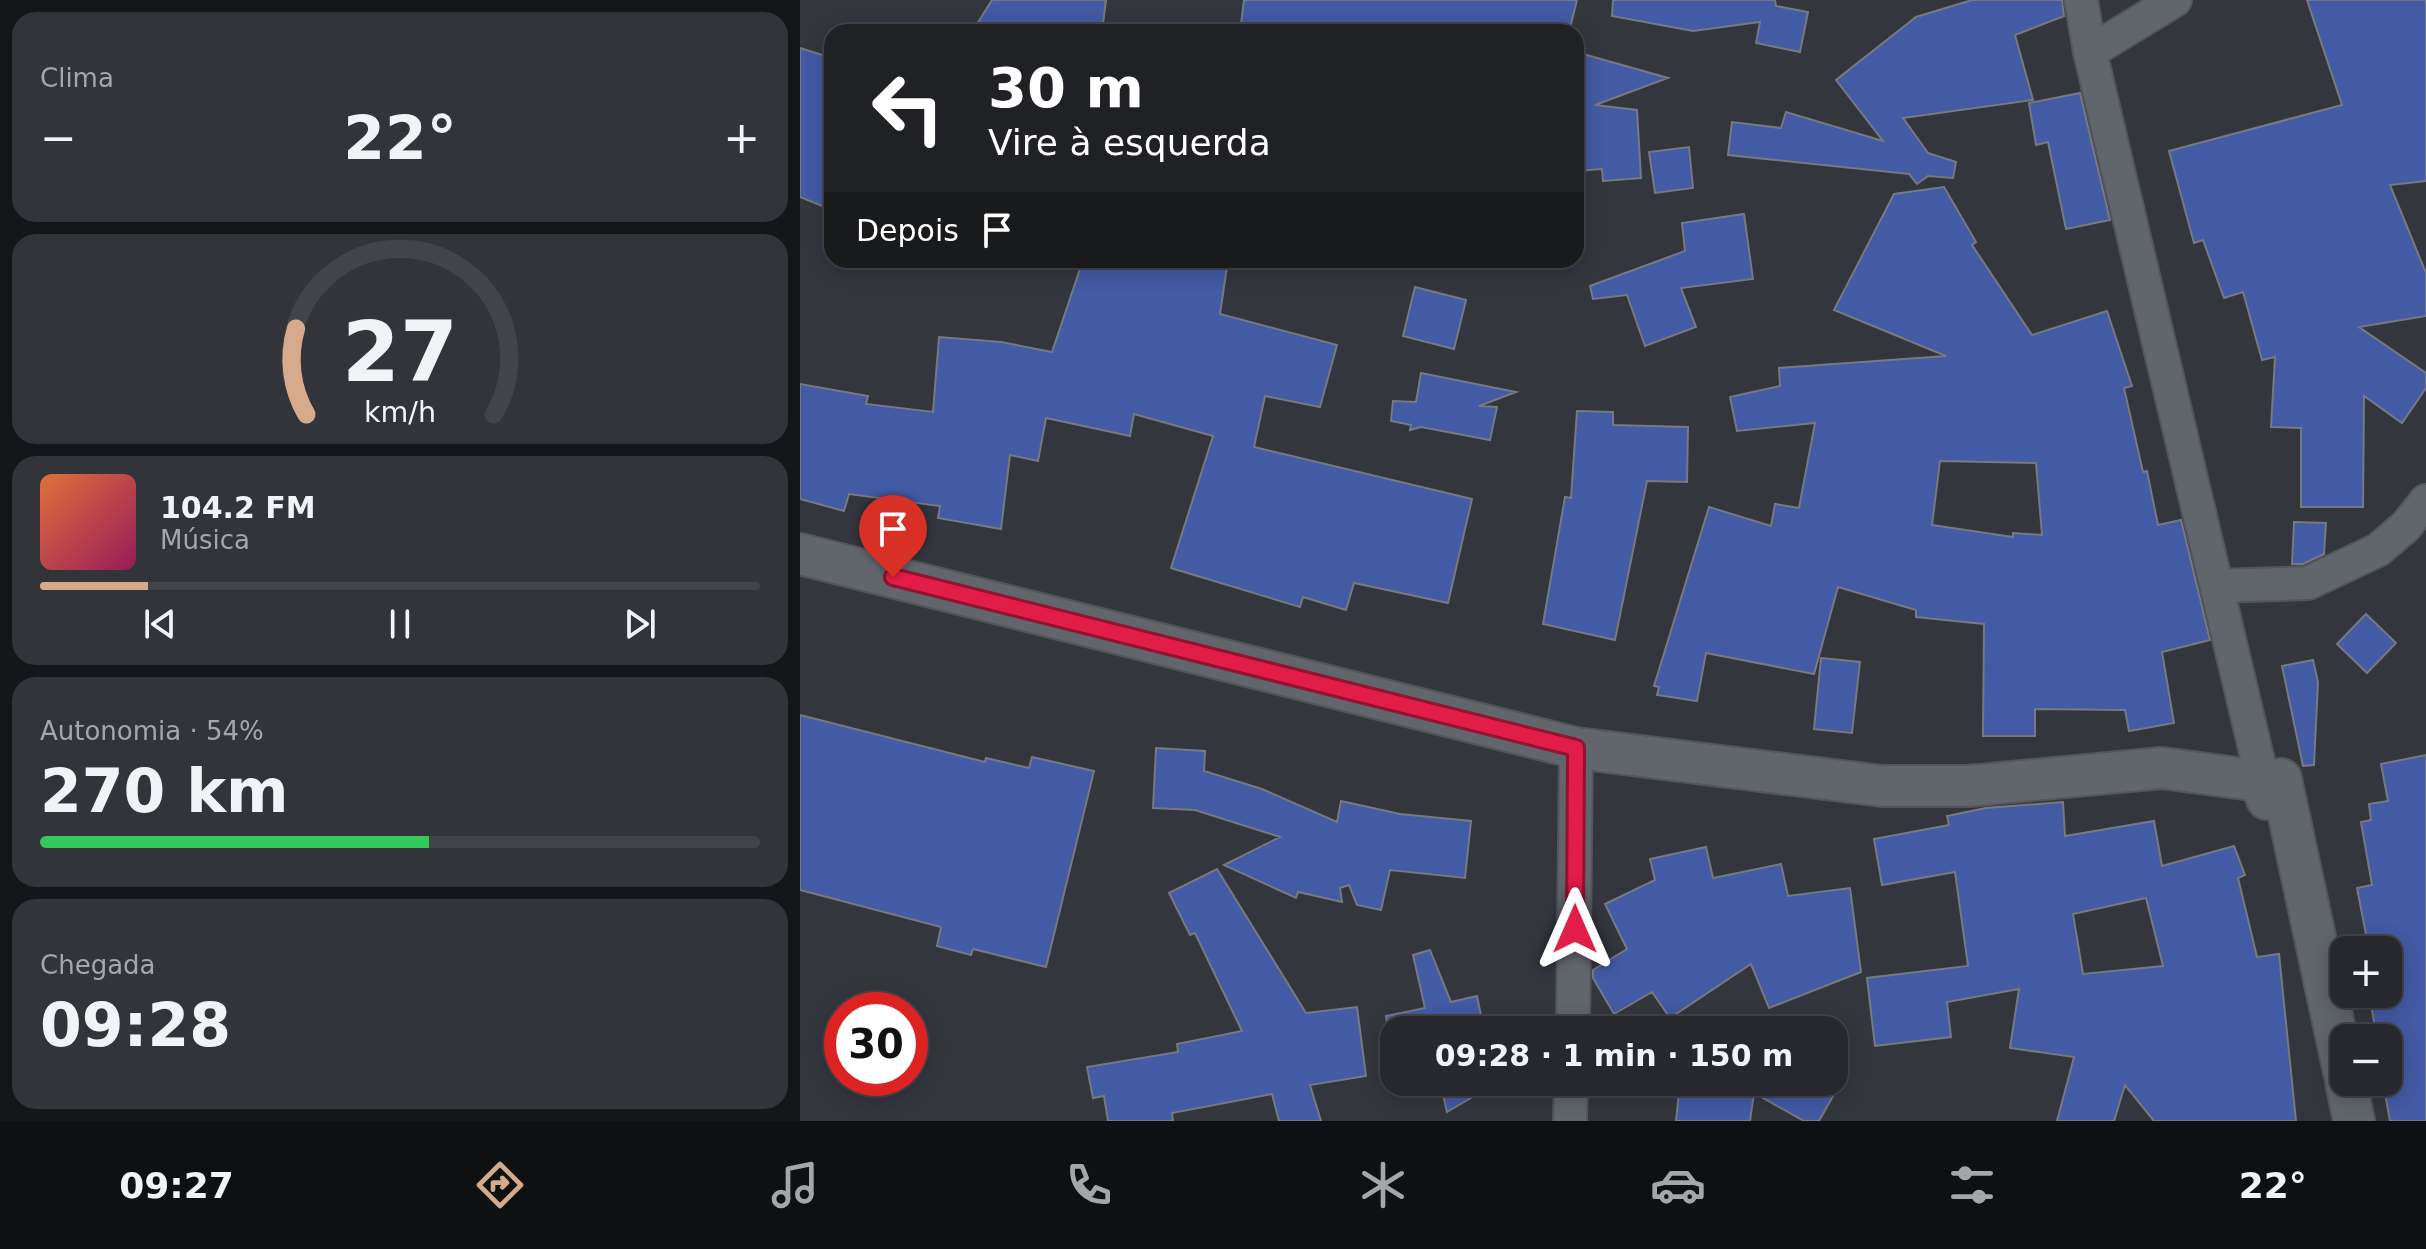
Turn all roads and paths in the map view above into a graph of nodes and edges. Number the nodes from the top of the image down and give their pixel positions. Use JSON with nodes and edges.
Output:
{"nodes":[{"id":1,"x":2081,"y":0,"type":"edge"},
{"id":2,"x":2175,"y":0,"type":"edge"},
{"id":3,"x":2090,"y":52,"type":"junction"},
{"id":4,"x":2426,"y":501,"type":"edge"},
{"id":5,"x":800,"y":554,"type":"edge"},
{"id":6,"x":2218,"y":586,"type":"junction"},
{"id":7,"x":1576,"y":748,"type":"junction"},
{"id":8,"x":2267,"y":799,"type":"junction"},
{"id":9,"x":1573,"y":1016,"type":"edge"},
{"id":10,"x":2334,"y":1024,"type":"edge"},
{"id":11,"x":1571,"y":1096,"type":"edge"},
{"id":12,"x":2349,"y":1096,"type":"edge"},
{"id":13,"x":1570,"y":1121,"type":"edge"},
{"id":14,"x":2354,"y":1121,"type":"edge"}],
"edges":[{"from":1,"to":3,"type":"street"},
{"from":2,"to":3,"type":"street"},
{"from":3,"to":6,"type":"street"},
{"from":4,"to":6,"type":"street"},
{"from":5,"to":7,"type":"street"},
{"from":6,"to":8,"type":"street"},
{"from":7,"to":8,"type":"street"},
{"from":7,"to":9,"type":"street"},
{"from":8,"to":10,"type":"street"},
{"from":11,"to":13,"type":"street"},
{"from":12,"to":14,"type":"street"}]}
